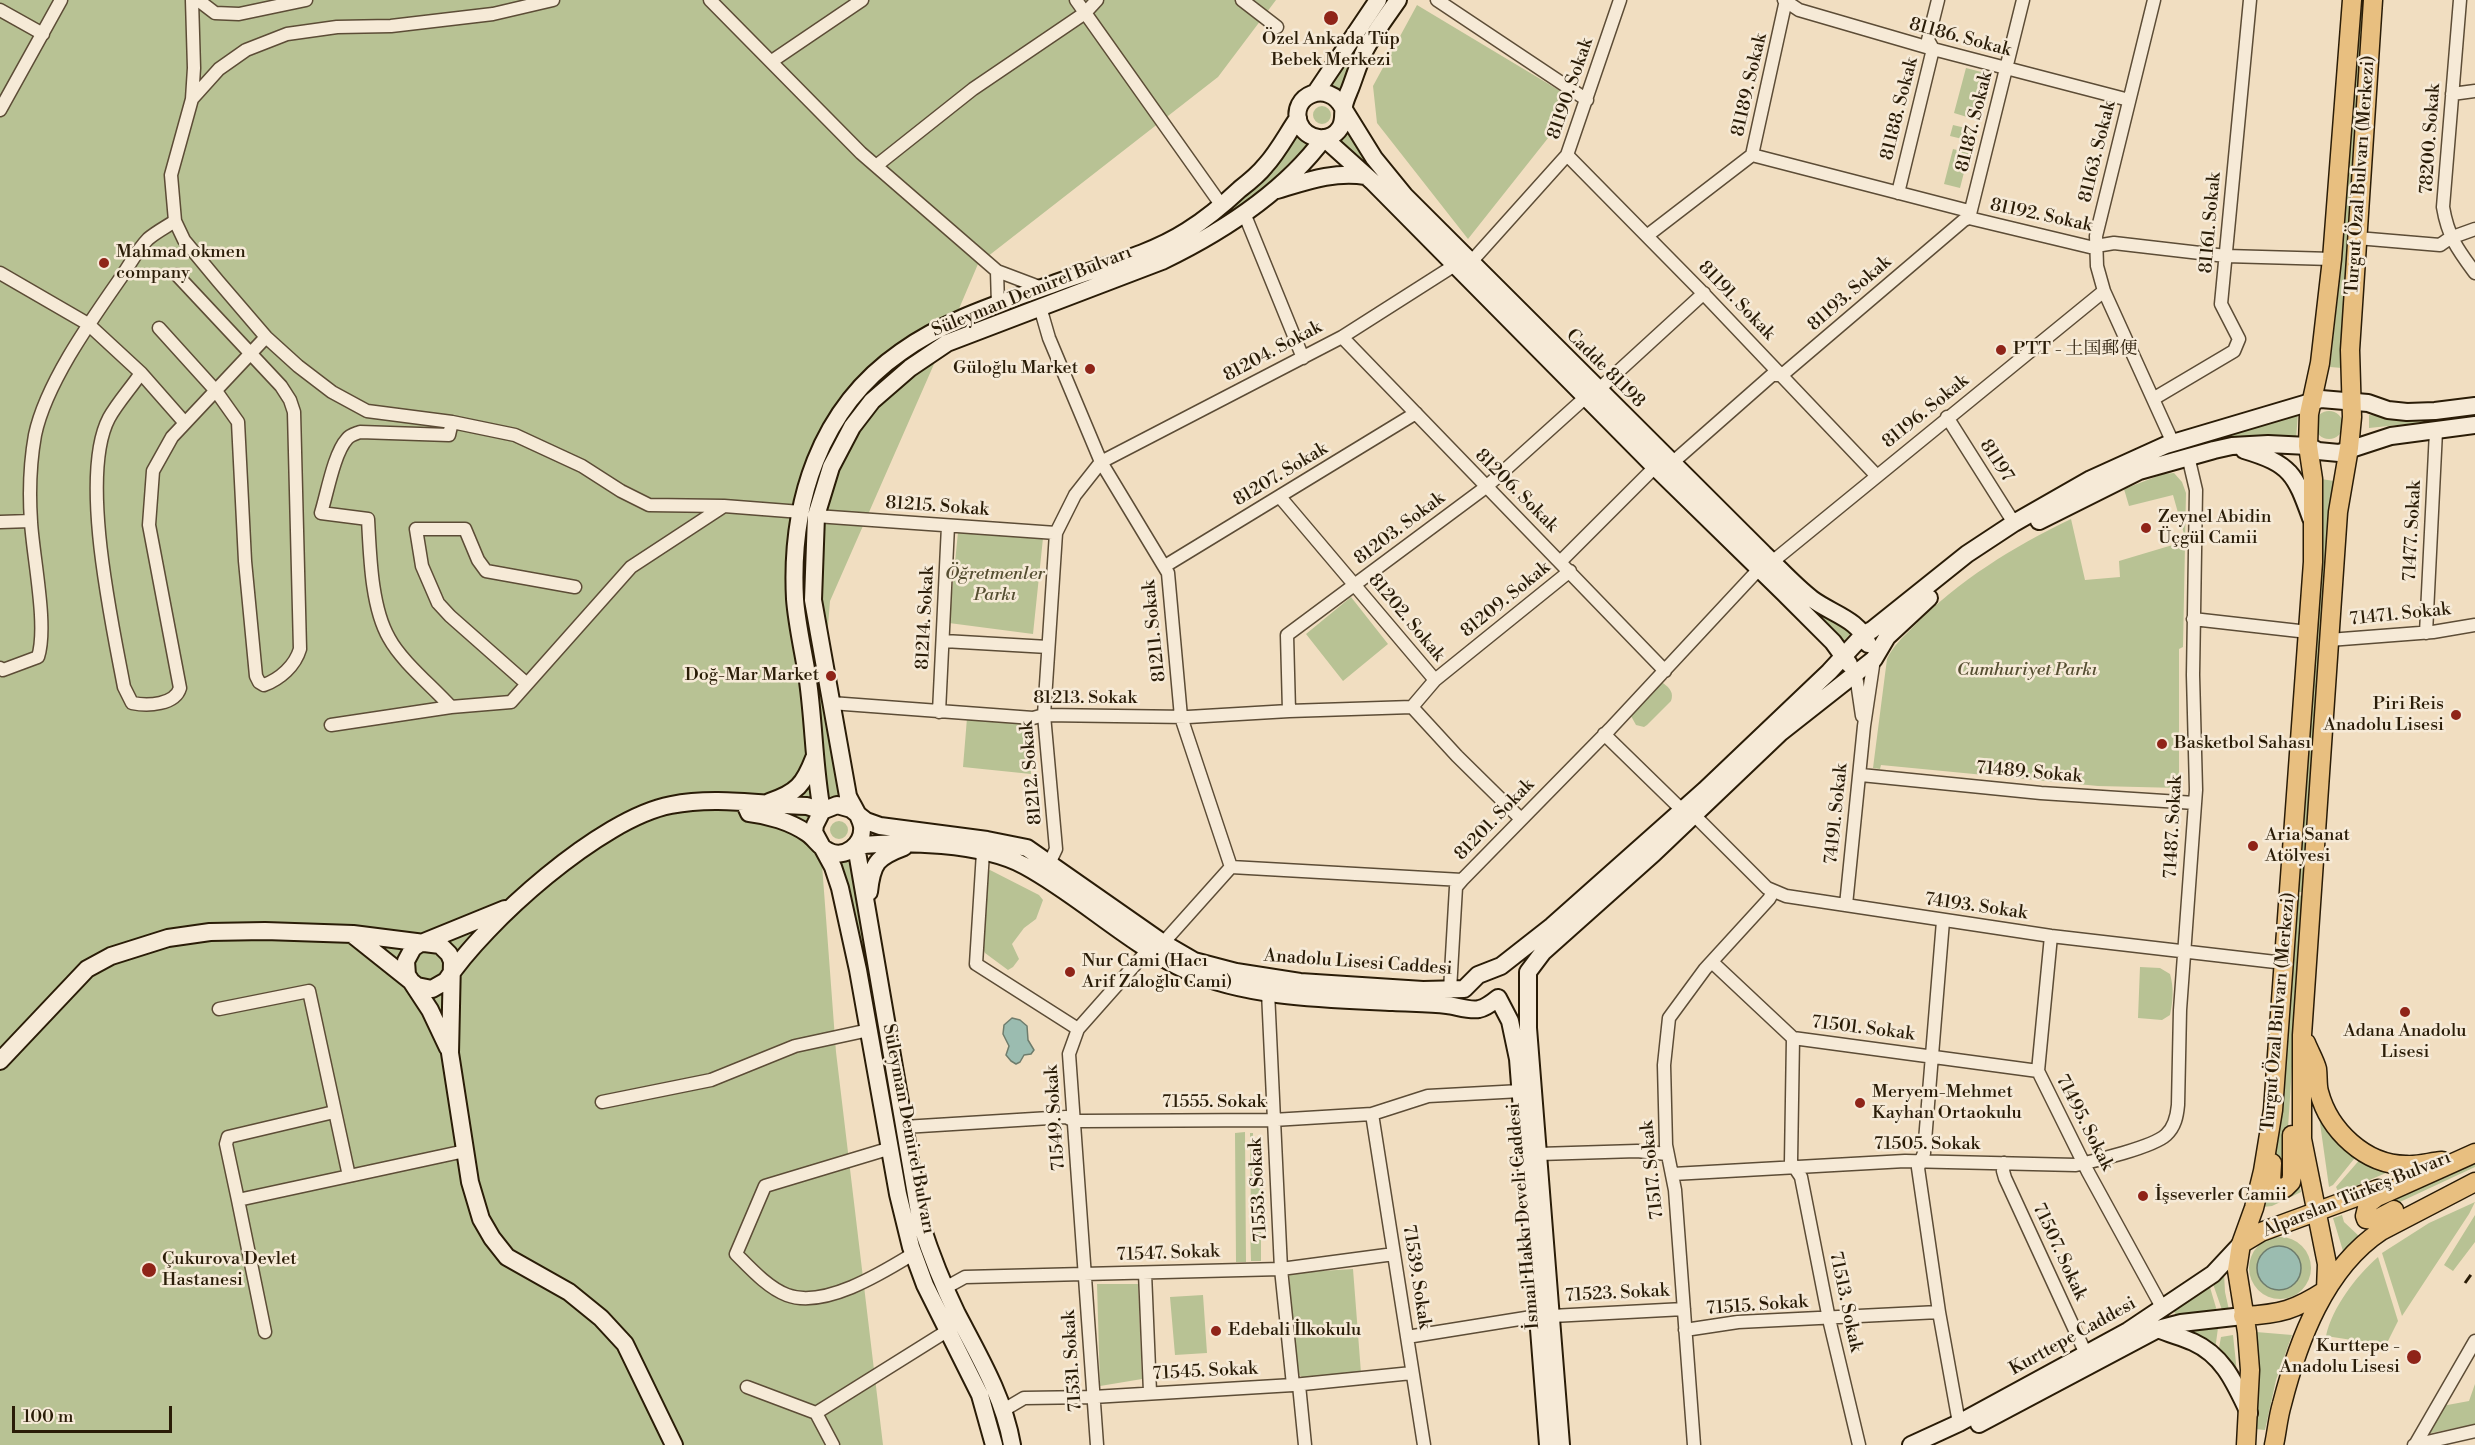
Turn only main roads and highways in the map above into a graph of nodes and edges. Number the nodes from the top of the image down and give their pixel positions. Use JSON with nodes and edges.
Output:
{"nodes":[{"id":1,"x":1378,"y":0,"type":"edge"},
{"id":2,"x":1398,"y":0,"type":"edge"},
{"id":3,"x":2352,"y":0,"type":"edge"},
{"id":4,"x":2373,"y":0,"type":"edge"},
{"id":5,"x":1316,"y":92,"type":"junction"},
{"id":6,"x":1343,"y":108,"type":"junction"},
{"id":7,"x":1298,"y":118,"type":"junction"},
{"id":8,"x":1324,"y":138,"type":"junction"},
{"id":9,"x":1366,"y":176,"type":"junction"},
{"id":10,"x":1269,"y":193,"type":"junction"},
{"id":11,"x":1463,"y":263,"type":"junction"},
{"id":12,"x":2312,"y":400,"type":"junction"},
{"id":13,"x":2352,"y":402,"type":"junction"},
{"id":14,"x":2475,"y":406,"type":"edge"},
{"id":15,"x":2475,"y":425,"type":"edge"},
{"id":16,"x":2232,"y":446,"type":"junction"},
{"id":17,"x":2308,"y":446,"type":"junction"},
{"id":18,"x":2349,"y":448,"type":"junction"},
{"id":19,"x":808,"y":514,"type":"junction"},
{"id":20,"x":2313,"y":525,"type":"junction"},
{"id":21,"x":1765,"y":565,"type":"junction"},
{"id":22,"x":1864,"y":634,"type":"junction"},
{"id":23,"x":1844,"y":657,"type":"junction"},
{"id":24,"x":1874,"y":659,"type":"junction"},
{"id":25,"x":1856,"y":675,"type":"junction"},
{"id":26,"x":815,"y":754,"type":"junction"},
{"id":27,"x":744,"y":802,"type":"junction"},
{"id":28,"x":762,"y":804,"type":"junction"},
{"id":29,"x":822,"y":811,"type":"junction"},
{"id":30,"x":1688,"y":813,"type":"junction"},
{"id":31,"x":857,"y":815,"type":"junction"},
{"id":32,"x":914,"y":843,"type":"junction"},
{"id":33,"x":821,"y":846,"type":"junction"},
{"id":34,"x":856,"y":846,"type":"junction"},
{"id":35,"x":1047,"y":869,"type":"junction"},
{"id":36,"x":509,"y":907,"type":"junction"},
{"id":37,"x":867,"y":912,"type":"junction"},
{"id":38,"x":353,"y":934,"type":"junction"},
{"id":39,"x":426,"y":942,"type":"junction"},
{"id":40,"x":1155,"y":947,"type":"junction"},
{"id":41,"x":1501,"y":966,"type":"junction"},
{"id":42,"x":450,"y":975,"type":"junction"},
{"id":43,"x":411,"y":981,"type":"junction"},
{"id":44,"x":1527,"y":984,"type":"junction"},
{"id":45,"x":1498,"y":998,"type":"junction"},
{"id":46,"x":2302,"y":1035,"type":"junction"},
{"id":47,"x":450,"y":1053,"type":"junction"},
{"id":48,"x":0,"y":1061,"type":"edge"},
{"id":49,"x":2275,"y":1085,"type":"junction"},
{"id":50,"x":2475,"y":1147,"type":"edge"},
{"id":51,"x":2475,"y":1153,"type":"edge"},
{"id":52,"x":2444,"y":1160,"type":"junction"},
{"id":53,"x":2475,"y":1176,"type":"edge"},
{"id":54,"x":2475,"y":1182,"type":"edge"},
{"id":55,"x":2316,"y":1212,"type":"junction"},
{"id":56,"x":2241,"y":1244,"type":"junction"},
{"id":57,"x":2326,"y":1290,"type":"junction"},
{"id":58,"x":1545,"y":1316,"type":"junction"},
{"id":59,"x":2243,"y":1316,"type":"junction"},
{"id":60,"x":2158,"y":1329,"type":"junction"},
{"id":61,"x":2248,"y":1413,"type":"junction"},
{"id":62,"x":675,"y":1445,"type":"edge"},
{"id":63,"x":994,"y":1445,"type":"edge"},
{"id":64,"x":1012,"y":1445,"type":"edge"},
{"id":65,"x":1548,"y":1445,"type":"edge"},
{"id":66,"x":1561,"y":1445,"type":"edge"},
{"id":67,"x":1911,"y":1445,"type":"edge"},
{"id":68,"x":1938,"y":1445,"type":"edge"},
{"id":69,"x":2246,"y":1445,"type":"edge"},
{"id":70,"x":2274,"y":1445,"type":"edge"}],
"edges":[{"from":1,"to":5,"type":"main road"},
{"from":2,"to":6,"type":"main road"},
{"from":3,"to":12,"type":"main road","name":"Turgut Özal Bulvarı (Merkezi)"},
{"from":4,"to":13,"type":"main road","name":"Turgut Özal Bulvarı (Merkezi)"},
{"from":5,"to":6,"type":"main road"},
{"from":5,"to":7,"type":"main road"},
{"from":6,"to":8,"type":"main road"},
{"from":6,"to":11,"type":"main road","name":"Cadde 81198"},
{"from":7,"to":8,"type":"main road"},
{"from":7,"to":19,"type":"main road","name":"Süleyman Demirel Bulvarı"},
{"from":8,"to":9,"type":"main road","name":"Cadde 81198"},
{"from":8,"to":10,"type":"main road","name":"Süleyman Demirel Bulvarı"},
{"from":9,"to":10,"type":"main road"},
{"from":9,"to":11,"type":"main road","name":"Cadde 81198"},
{"from":10,"to":19,"type":"main road","name":"Süleyman Demirel Bulvarı"},
{"from":11,"to":21,"type":"main road","name":"Cadde 81198"},
{"from":12,"to":13,"type":"main road"},
{"from":12,"to":17,"type":"main road","name":"Turgut Özal Bulvarı (Merkezi)"},
{"from":12,"to":22,"type":"main road"},
{"from":13,"to":14,"type":"main road"},
{"from":13,"to":18,"type":"main road","name":"Turgut Özal Bulvarı (Merkezi)"},
{"from":15,"to":18,"type":"main road"},
{"from":16,"to":17,"type":"main road"},
{"from":16,"to":20,"type":"main road"},
{"from":16,"to":24,"type":"main road"},
{"from":17,"to":18,"type":"main road"},
{"from":17,"to":20,"type":"main road","name":"Turgut Özal Bulvarı (Merkezi)"},
{"from":18,"to":46,"type":"main road","name":"Turgut Özal Bulvarı (Merkezi)"},
{"from":19,"to":26,"type":"main road","name":"Süleyman Demirel Bulvarı"},
{"from":19,"to":31,"type":"main road","name":"Süleyman Demirel Bulvarı"},
{"from":20,"to":49,"type":"main road","name":"Turgut Özal Bulvarı (Merkezi)"},
{"from":21,"to":22,"type":"main road","name":"Cadde 81198"},
{"from":21,"to":23,"type":"main road","name":"Cadde 81198"},
{"from":22,"to":23,"type":"main road","name":"Anadolu Lisesi Caddesi"},
{"from":22,"to":24,"type":"main road"},
{"from":23,"to":25,"type":"main road","name":"Cadde 81198"},
{"from":23,"to":30,"type":"main road","name":"Anadolu Lisesi Caddesi"},
{"from":24,"to":25,"type":"main road","name":"Anadolu Lisesi Caddesi"},
{"from":25,"to":30,"type":"main road","name":"Anadolu Lisesi Caddesi"},
{"from":26,"to":28,"type":"main road"},
{"from":26,"to":29,"type":"main road","name":"Süleyman Demirel Bulvarı"},
{"from":27,"to":28,"type":"main road"},
{"from":27,"to":33,"type":"main road"},
{"from":27,"to":36,"type":"main road"},
{"from":28,"to":29,"type":"main road"},
{"from":29,"to":31,"type":"main road"},
{"from":29,"to":33,"type":"main road"},
{"from":30,"to":41,"type":"main road","name":"Anadolu Lisesi Caddesi"},
{"from":30,"to":44,"type":"main road","name":"Anadolu Lisesi Caddesi"},
{"from":31,"to":34,"type":"main road"},
{"from":31,"to":35,"type":"main road","name":"Anadolu Lisesi Caddesi"},
{"from":32,"to":34,"type":"main road","name":"Anadolu Lisesi Caddesi"},
{"from":32,"to":35,"type":"main road","name":"Anadolu Lisesi Caddesi"},
{"from":32,"to":37,"type":"main road"},
{"from":33,"to":34,"type":"main road"},
{"from":33,"to":63,"type":"main road","name":"Süleyman Demirel Bulvarı"},
{"from":34,"to":37,"type":"main road","name":"Süleyman Demirel Bulvarı"},
{"from":35,"to":40,"type":"main road","name":"Anadolu Lisesi Caddesi"},
{"from":36,"to":39,"type":"main road"},
{"from":36,"to":42,"type":"main road"},
{"from":37,"to":64,"type":"main road","name":"Süleyman Demirel Bulvarı"},
{"from":38,"to":39,"type":"main road"},
{"from":38,"to":43,"type":"main road"},
{"from":38,"to":48,"type":"main road"},
{"from":39,"to":42,"type":"main road"},
{"from":39,"to":43,"type":"main road"},
{"from":40,"to":41,"type":"main road","name":"Anadolu Lisesi Caddesi"},
{"from":40,"to":45,"type":"main road","name":"Anadolu Lisesi Caddesi"},
{"from":41,"to":44,"type":"main road"},
{"from":41,"to":45,"type":"main road"},
{"from":42,"to":43,"type":"main road"},
{"from":42,"to":47,"type":"main road"},
{"from":43,"to":47,"type":"main road"},
{"from":44,"to":45,"type":"main road"},
{"from":44,"to":58,"type":"main road","name":"İsmail Hakkı Develi Caddesi"},
{"from":45,"to":58,"type":"main road","name":"İsmail Hakkı Develi Caddesi"},
{"from":46,"to":49,"type":"main road"},
{"from":46,"to":52,"type":"main road"},
{"from":46,"to":55,"type":"main road"},
{"from":47,"to":62,"type":"main road"},
{"from":49,"to":56,"type":"main road","name":"Turgut Özal Bulvarı (Merkezi)"},
{"from":50,"to":52,"type":"main road","name":"Alparslan Türkeş Bulvarı"},
{"from":51,"to":53,"type":"main road"},
{"from":52,"to":55,"type":"main road","name":"Alparslan Türkeş Bulvarı"},
{"from":54,"to":57,"type":"main road","name":"Alparslan Türkeş Bulvarı"},
{"from":55,"to":56,"type":"main road","name":"Alparslan Türkeş Bulvarı"},
{"from":55,"to":57,"type":"main road"},
{"from":56,"to":59,"type":"main road","name":"Turgut Özal Bulvarı (Merkezi)"},
{"from":56,"to":67,"type":"main road","name":"Kurttepe Caddesi"},
{"from":57,"to":59,"type":"main road"},
{"from":57,"to":70,"type":"main road"},
{"from":58,"to":65,"type":"main road","name":"İsmail Hakkı Develi Caddesi"},
{"from":58,"to":66,"type":"main road","name":"İsmail Hakkı Develi Caddesi"},
{"from":59,"to":60,"type":"main road","name":"Kurttepe Caddesi"},
{"from":59,"to":61,"type":"main road","name":"Turgut Özal Bulvarı (Merkezi)"},
{"from":60,"to":61,"type":"main road"},
{"from":60,"to":68,"type":"main road","name":"Kurttepe Caddesi"},
{"from":61,"to":69,"type":"main road"}]}
